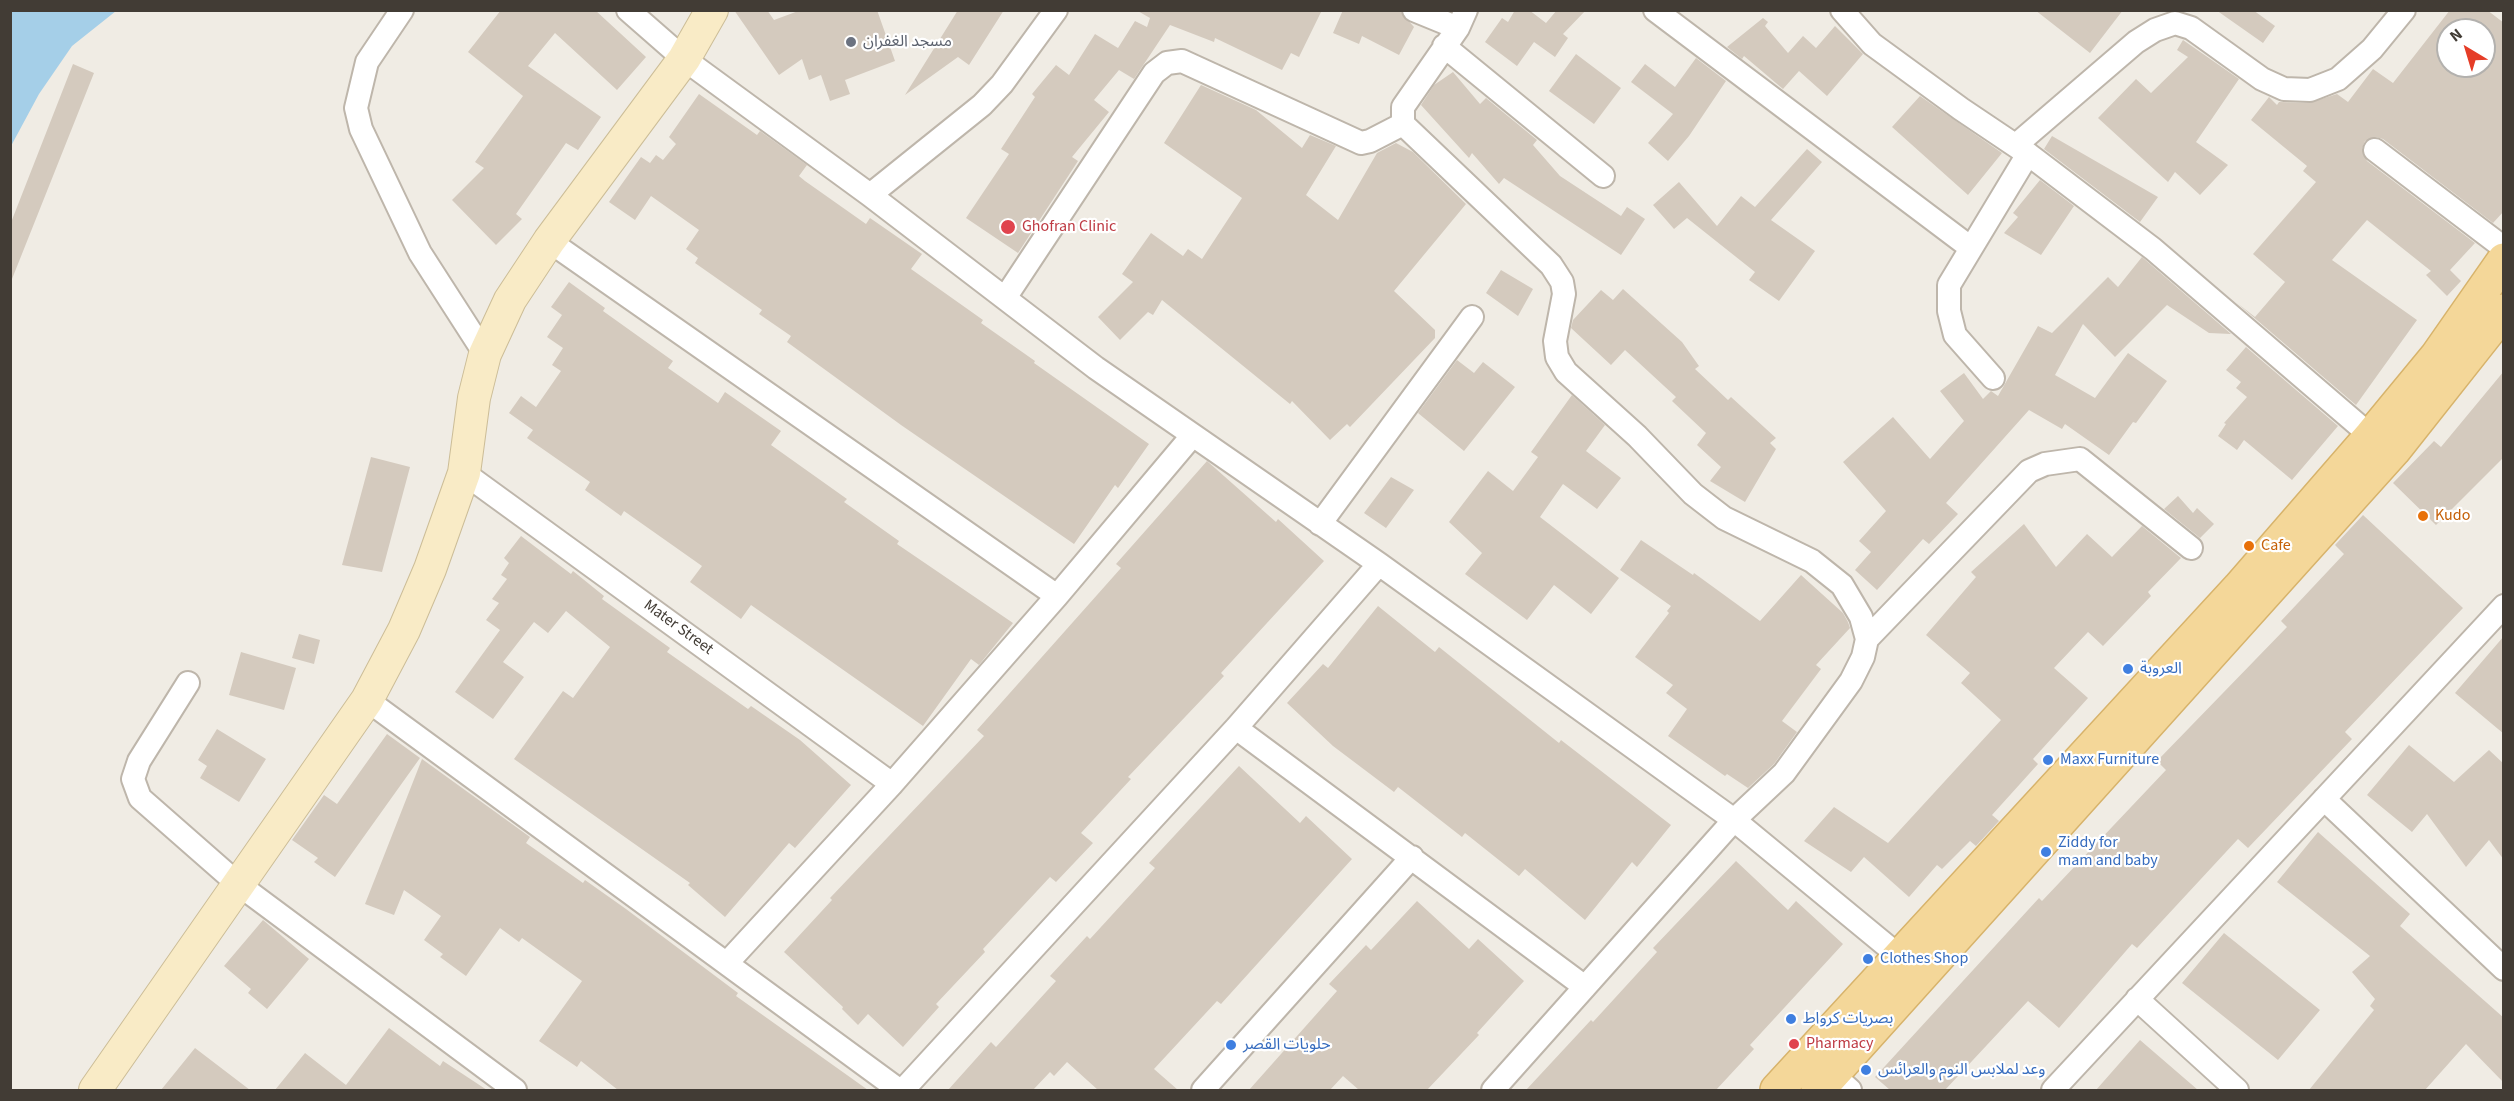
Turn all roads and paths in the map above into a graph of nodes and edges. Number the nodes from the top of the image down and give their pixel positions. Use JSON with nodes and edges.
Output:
{"nodes":[{"id":1,"x":402,"y":10,"type":"edge"},
{"id":2,"x":628,"y":10,"type":"edge"},
{"id":3,"x":712,"y":10,"type":"edge"},
{"id":4,"x":1056,"y":10,"type":"edge"},
{"id":5,"x":1414,"y":10,"type":"edge"},
{"id":6,"x":1655,"y":10,"type":"edge"},
{"id":7,"x":1842,"y":10,"type":"edge"},
{"id":8,"x":2404,"y":10,"type":"edge"},
{"id":9,"x":1462,"y":19,"type":"edge"},
{"id":10,"x":1444,"y":46,"type":"junction"},
{"id":11,"x":684,"y":59,"type":"junction"},
{"id":12,"x":1403,"y":124,"type":"junction"},
{"id":13,"x":2022,"y":149,"type":"junction"},
{"id":14,"x":2375,"y":150,"type":"dead end"},
{"id":15,"x":1603,"y":176,"type":"dead end"},
{"id":16,"x":870,"y":195,"type":"junction"},
{"id":17,"x":549,"y":241,"type":"junction"},
{"id":18,"x":1971,"y":248,"type":"junction"},
{"id":19,"x":2504,"y":248,"type":"edge"},
{"id":20,"x":2504,"y":260,"type":"edge"},
{"id":21,"x":1005,"y":298,"type":"junction"},
{"id":22,"x":2504,"y":311,"type":"edge"},
{"id":23,"x":1472,"y":318,"type":"dead end"},
{"id":24,"x":485,"y":354,"type":"junction"},
{"id":25,"x":1993,"y":378,"type":"dead end"},
{"id":26,"x":1192,"y":436,"type":"junction"},
{"id":27,"x":2371,"y":436,"type":"junction"},
{"id":28,"x":464,"y":473,"type":"junction"},
{"id":29,"x":1320,"y":524,"type":"junction"},
{"id":30,"x":2191,"y":548,"type":"dead end"},
{"id":31,"x":1379,"y":564,"type":"junction"},
{"id":32,"x":1057,"y":596,"type":"junction"},
{"id":33,"x":2504,"y":606,"type":"edge"},
{"id":34,"x":1867,"y":639,"type":"junction"},
{"id":35,"x":188,"y":683,"type":"dead end"},
{"id":36,"x":366,"y":700,"type":"junction"},
{"id":37,"x":1236,"y":728,"type":"junction"},
{"id":38,"x":892,"y":784,"type":"junction"},
{"id":39,"x":2324,"y":799,"type":"junction"},
{"id":40,"x":1734,"y":820,"type":"junction"},
{"id":41,"x":1412,"y":857,"type":"junction"},
{"id":42,"x":238,"y":884,"type":"junction"},
{"id":43,"x":1899,"y":956,"type":"junction"},
{"id":44,"x":727,"y":963,"type":"junction"},
{"id":45,"x":2504,"y":969,"type":"edge"},
{"id":46,"x":1585,"y":987,"type":"junction"},
{"id":47,"x":2137,"y":999,"type":"junction"},
{"id":48,"x":1828,"y":1077,"type":"edge"},
{"id":49,"x":95,"y":1090,"type":"edge"},
{"id":50,"x":515,"y":1090,"type":"edge"},
{"id":51,"x":901,"y":1090,"type":"edge"},
{"id":52,"x":1203,"y":1090,"type":"edge"},
{"id":53,"x":1493,"y":1090,"type":"edge"},
{"id":54,"x":1777,"y":1090,"type":"edge"},
{"id":55,"x":2053,"y":1090,"type":"edge"},
{"id":56,"x":2236,"y":1090,"type":"edge"}],
"edges":[{"from":1,"to":24,"type":"street"},
{"from":2,"to":11,"type":"street"},
{"from":3,"to":11,"type":"main road"},
{"from":4,"to":16,"type":"street"},
{"from":5,"to":9,"type":"street"},
{"from":6,"to":18,"type":"street"},
{"from":7,"to":13,"type":"street"},
{"from":8,"to":13,"type":"street"},
{"from":9,"to":10,"type":"street"},
{"from":10,"to":12,"type":"street"},
{"from":10,"to":15,"type":"street"},
{"from":11,"to":16,"type":"street"},
{"from":11,"to":17,"type":"main road"},
{"from":12,"to":21,"type":"street"},
{"from":12,"to":34,"type":"street"},
{"from":13,"to":18,"type":"street"},
{"from":13,"to":27,"type":"street"},
{"from":14,"to":19,"type":"street"},
{"from":16,"to":21,"type":"street"},
{"from":17,"to":24,"type":"main road"},
{"from":17,"to":32,"type":"street"},
{"from":18,"to":25,"type":"street"},
{"from":20,"to":27,"type":"main road"},
{"from":21,"to":26,"type":"street"},
{"from":22,"to":48,"type":"main road"},
{"from":23,"to":29,"type":"street"},
{"from":24,"to":28,"type":"main road"},
{"from":26,"to":29,"type":"street"},
{"from":26,"to":32,"type":"street"},
{"from":27,"to":43,"type":"main road"},
{"from":28,"to":36,"type":"main road"},
{"from":28,"to":38,"type":"street","name":"Mater Street"},
{"from":29,"to":31,"type":"street"},
{"from":30,"to":34,"type":"street"},
{"from":31,"to":37,"type":"street"},
{"from":31,"to":40,"type":"street"},
{"from":32,"to":38,"type":"street"},
{"from":33,"to":39,"type":"street"},
{"from":34,"to":40,"type":"street"},
{"from":35,"to":42,"type":"street"},
{"from":36,"to":42,"type":"main road"},
{"from":36,"to":44,"type":"street"},
{"from":37,"to":41,"type":"street"},
{"from":37,"to":51,"type":"street"},
{"from":38,"to":44,"type":"street"},
{"from":39,"to":45,"type":"street"},
{"from":39,"to":47,"type":"street"},
{"from":40,"to":43,"type":"street"},
{"from":40,"to":46,"type":"street"},
{"from":41,"to":46,"type":"street"},
{"from":41,"to":52,"type":"street"},
{"from":42,"to":49,"type":"main road"},
{"from":42,"to":50,"type":"street"},
{"from":43,"to":48,"type":"main road"},
{"from":44,"to":51,"type":"street"},
{"from":46,"to":53,"type":"street"},
{"from":47,"to":55,"type":"street"},
{"from":47,"to":56,"type":"street"},
{"from":48,"to":54,"type":"main road"}]}
